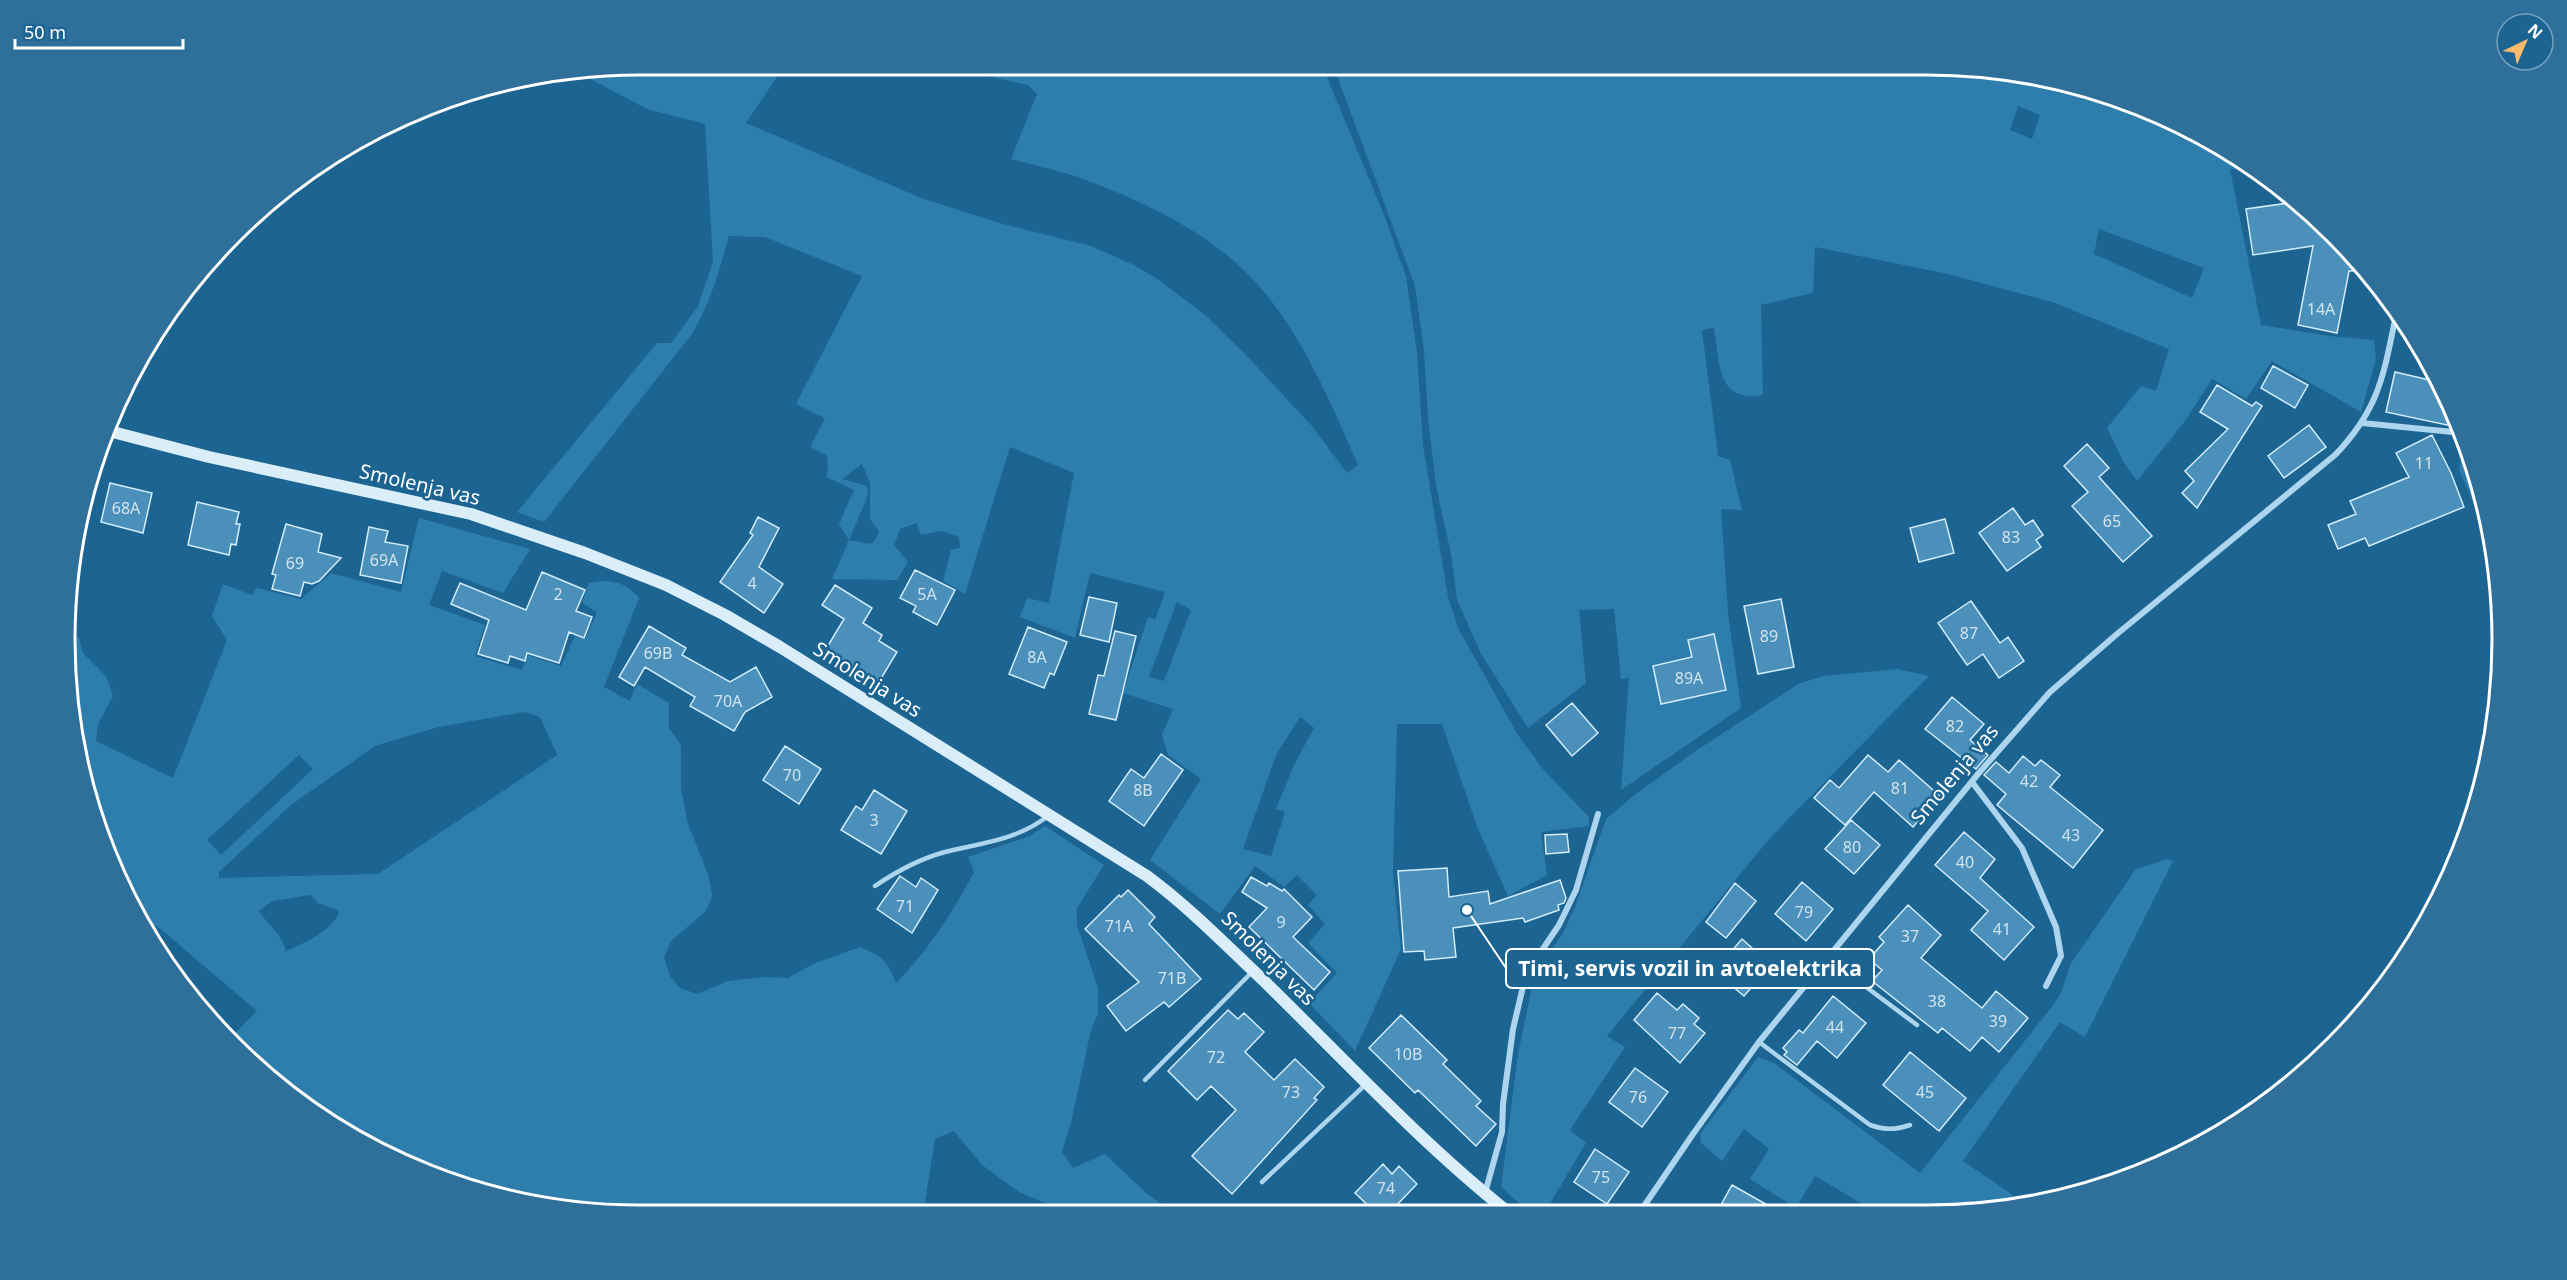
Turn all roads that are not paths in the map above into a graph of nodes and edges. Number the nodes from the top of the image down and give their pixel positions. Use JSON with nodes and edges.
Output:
{"nodes":[{"id":1,"x":2394,"y":322,"type":"edge"},
{"id":2,"x":2362,"y":423,"type":"junction"},
{"id":3,"x":2452,"y":432,"type":"edge"},
{"id":4,"x":115,"y":433,"type":"edge"},
{"id":5,"x":1972,"y":782,"type":"junction"},
{"id":6,"x":1598,"y":814,"type":"dead end"},
{"id":7,"x":1049,"y":815,"type":"junction"},
{"id":8,"x":875,"y":886,"type":"dead end"},
{"id":9,"x":1822,"y":965,"type":"junction"},
{"id":10,"x":1253,"y":971,"type":"junction"},
{"id":11,"x":2046,"y":986,"type":"dead end"},
{"id":12,"x":1917,"y":1025,"type":"dead end"},
{"id":13,"x":1760,"y":1042,"type":"junction"},
{"id":14,"x":1145,"y":1080,"type":"dead end"},
{"id":15,"x":1367,"y":1083,"type":"junction"},
{"id":16,"x":1910,"y":1125,"type":"dead end"},
{"id":17,"x":1262,"y":1182,"type":"dead end"},
{"id":18,"x":1484,"y":1194,"type":"junction"},
{"id":19,"x":1499,"y":1205,"type":"edge"},
{"id":20,"x":1645,"y":1205,"type":"edge"}],
"edges":[{"from":1,"to":2,"type":"street","name":"Smolenja vas"},
{"from":2,"to":3,"type":"street"},
{"from":2,"to":5,"type":"street","name":"Smolenja vas"},
{"from":4,"to":7,"type":"main road","name":"Smolenja vas"},
{"from":5,"to":9,"type":"street","name":"Smolenja vas"},
{"from":5,"to":11,"type":"street"},
{"from":6,"to":18,"type":"street"},
{"from":7,"to":8,"type":"lane"},
{"from":7,"to":10,"type":"main road","name":"Smolenja vas"},
{"from":9,"to":12,"type":"lane"},
{"from":9,"to":13,"type":"street","name":"Smolenja vas"},
{"from":10,"to":14,"type":"lane"},
{"from":10,"to":15,"type":"main road","name":"Smolenja vas"},
{"from":13,"to":16,"type":"lane"},
{"from":13,"to":20,"type":"street","name":"Smolenja vas"},
{"from":15,"to":17,"type":"lane"},
{"from":15,"to":18,"type":"main road","name":"Smolenja vas"},
{"from":18,"to":19,"type":"main road","name":"Smolenja vas"}]}
